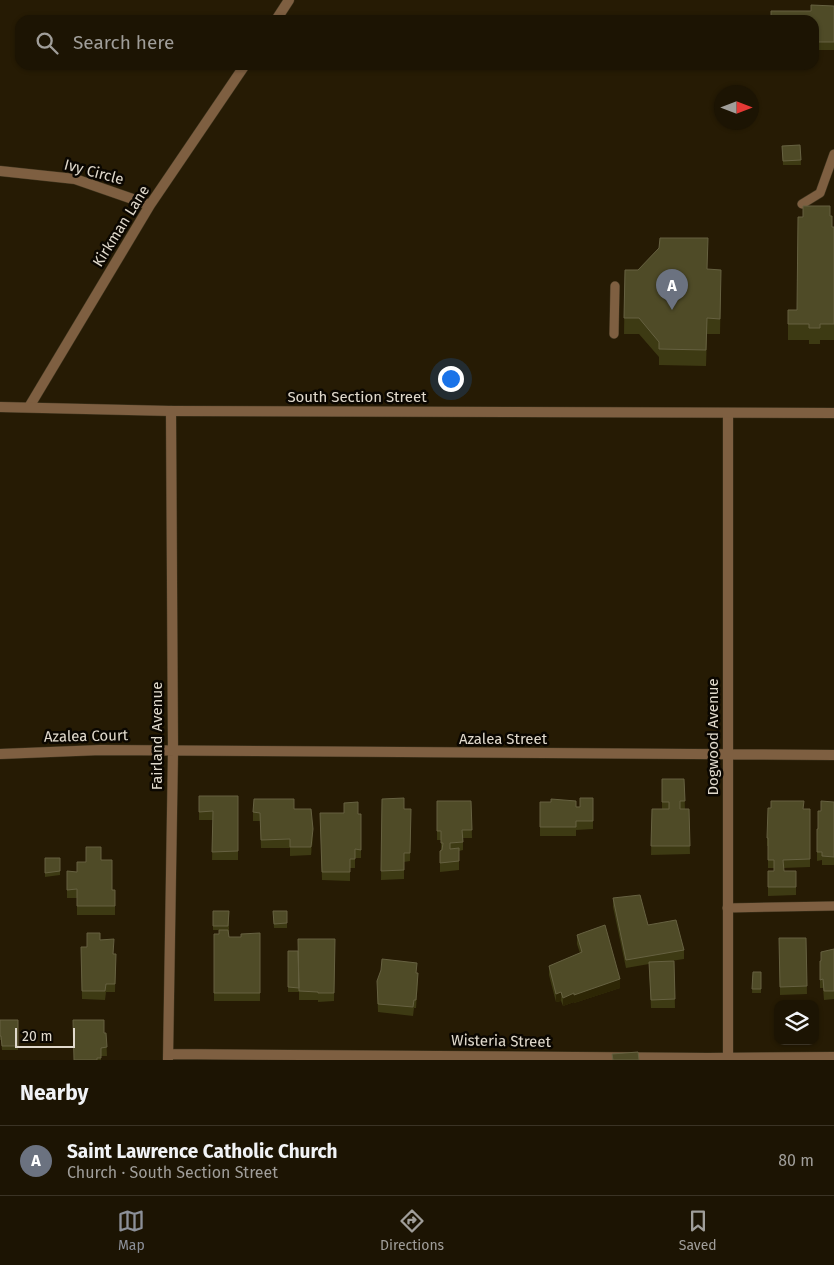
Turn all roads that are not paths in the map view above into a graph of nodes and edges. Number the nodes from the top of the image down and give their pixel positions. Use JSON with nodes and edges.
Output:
{"nodes":[{"id":1,"x":289,"y":0,"type":"edge"},
{"id":2,"x":279,"y":15,"type":"edge"},
{"id":3,"x":242,"y":70,"type":"edge"},
{"id":4,"x":834,"y":154,"type":"edge"},
{"id":5,"x":0,"y":171,"type":"edge"},
{"id":6,"x":802,"y":204,"type":"edge"},
{"id":7,"x":150,"y":205,"type":"junction"},
{"id":8,"x":615,"y":286,"type":"dead end"},
{"id":9,"x":614,"y":334,"type":"dead end"},
{"id":10,"x":0,"y":406,"type":"edge"},
{"id":11,"x":29,"y":407,"type":"junction"},
{"id":12,"x":171,"y":412,"type":"junction"},
{"id":13,"x":728,"y":413,"type":"junction"},
{"id":14,"x":834,"y":413,"type":"edge"},
{"id":15,"x":173,"y":751,"type":"junction"},
{"id":16,"x":0,"y":754,"type":"edge"},
{"id":17,"x":728,"y":755,"type":"junction"},
{"id":18,"x":834,"y":755,"type":"edge"},
{"id":19,"x":834,"y":906,"type":"edge"},
{"id":20,"x":728,"y":908,"type":"junction"},
{"id":21,"x":168,"y":1057,"type":"edge"},
{"id":22,"x":834,"y":1057,"type":"edge"},
{"id":23,"x":728,"y":1058,"type":"edge"}],
"edges":[{"from":1,"to":2,"type":"street"},
{"from":3,"to":7,"type":"street","name":"Kirkman Lane"},
{"from":4,"to":6,"type":"lane"},
{"from":5,"to":7,"type":"street","name":"Ivy Circle"},
{"from":7,"to":11,"type":"street","name":"Kirkman Lane"},
{"from":8,"to":9,"type":"lane"},
{"from":10,"to":11,"type":"street","name":"South Section Street"},
{"from":11,"to":12,"type":"street","name":"South Section Street"},
{"from":12,"to":13,"type":"street","name":"South Section Street"},
{"from":12,"to":15,"type":"street","name":"Fairland Avenue"},
{"from":13,"to":14,"type":"street","name":"South Section Street"},
{"from":13,"to":17,"type":"street","name":"Dogwood Avenue"},
{"from":15,"to":16,"type":"street","name":"Azalea Court"},
{"from":15,"to":17,"type":"street","name":"Azalea Street"},
{"from":15,"to":21,"type":"street","name":"Fairland Avenue"},
{"from":17,"to":18,"type":"street","name":"Azalea Street"},
{"from":17,"to":20,"type":"street","name":"Dogwood Avenue"},
{"from":19,"to":20,"type":"lane"},
{"from":20,"to":23,"type":"street","name":"Dogwood Avenue"},
{"from":21,"to":23,"type":"street","name":"Wisteria Street"},
{"from":22,"to":23,"type":"street","name":"Wisteria Street"}]}
